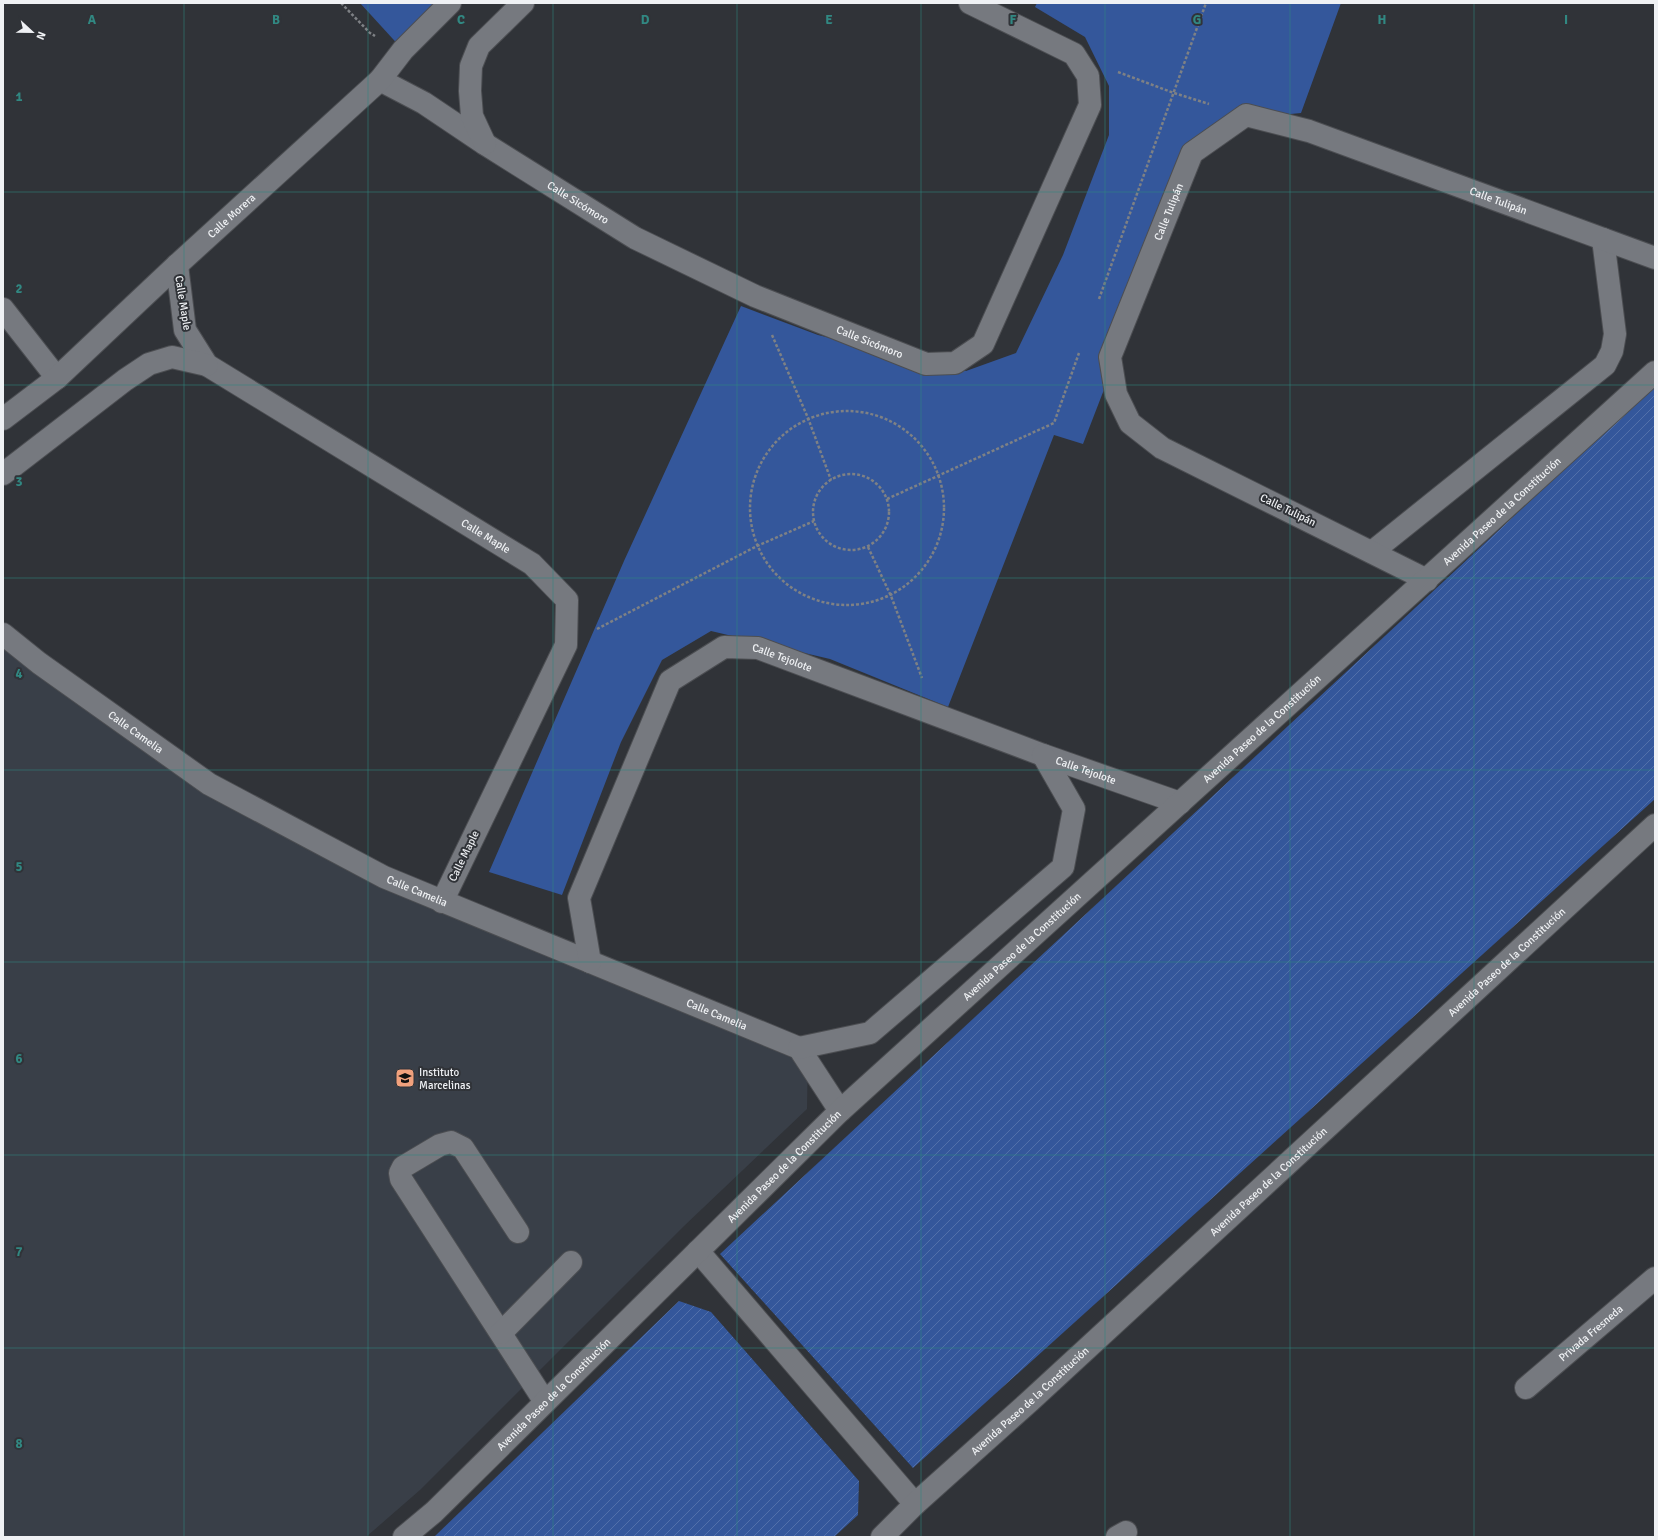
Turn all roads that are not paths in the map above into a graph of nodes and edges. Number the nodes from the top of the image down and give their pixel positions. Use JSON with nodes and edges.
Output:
{"nodes":[{"id":1,"x":450,"y":3,"type":"edge"},
{"id":2,"x":523,"y":3,"type":"edge"},
{"id":3,"x":970,"y":3,"type":"edge"},
{"id":4,"x":380,"y":80,"type":"junction"},
{"id":5,"x":485,"y":144,"type":"junction"},
{"id":6,"x":1603,"y":239,"type":"junction"},
{"id":7,"x":1655,"y":258,"type":"edge"},
{"id":8,"x":177,"y":265,"type":"junction"},
{"id":9,"x":3,"y":309,"type":"edge"},
{"id":10,"x":207,"y":365,"type":"junction"},
{"id":11,"x":1655,"y":372,"type":"edge"},
{"id":12,"x":57,"y":378,"type":"junction"},
{"id":13,"x":3,"y":420,"type":"edge"},
{"id":14,"x":3,"y":474,"type":"edge"},
{"id":15,"x":1372,"y":552,"type":"junction"},
{"id":16,"x":1427,"y":580,"type":"junction"},
{"id":17,"x":3,"y":634,"type":"edge"},
{"id":18,"x":1043,"y":756,"type":"junction"},
{"id":19,"x":1180,"y":803,"type":"junction"},
{"id":20,"x":1655,"y":825,"type":"edge"},
{"id":21,"x":442,"y":902,"type":"junction"},
{"id":22,"x":590,"y":962,"type":"junction"},
{"id":23,"x":799,"y":1048,"type":"junction"},
{"id":24,"x":840,"y":1111,"type":"junction"},
{"id":25,"x":518,"y":1232,"type":"dead end"},
{"id":26,"x":698,"y":1251,"type":"junction"},
{"id":27,"x":571,"y":1262,"type":"dead end"},
{"id":28,"x":1655,"y":1278,"type":"edge"},
{"id":29,"x":501,"y":1333,"type":"junction"},
{"id":30,"x":1526,"y":1388,"type":"dead end"},
{"id":31,"x":545,"y":1402,"type":"junction"},
{"id":32,"x":915,"y":1504,"type":"junction"},
{"id":33,"x":434,"y":1512,"type":"junction"},
{"id":34,"x":404,"y":1537,"type":"edge"},
{"id":35,"x":412,"y":1537,"type":"edge"},
{"id":36,"x":882,"y":1537,"type":"edge"}],
"edges":[{"from":1,"to":4,"type":"street","name":"Calle Morera"},
{"from":2,"to":5,"type":"street"},
{"from":3,"to":5,"type":"street","name":"Calle Sicómoro"},
{"from":4,"to":5,"type":"street","name":"Calle Sicómoro"},
{"from":4,"to":8,"type":"street","name":"Calle Morera"},
{"from":6,"to":7,"type":"street","name":"Calle Tulipán"},
{"from":6,"to":15,"type":"street"},
{"from":6,"to":15,"type":"street","name":"Calle Tulipán"},
{"from":8,"to":10,"type":"street","name":"Calle Maple"},
{"from":8,"to":12,"type":"street","name":"Calle Morera"},
{"from":9,"to":12,"type":"street"},
{"from":10,"to":14,"type":"street"},
{"from":10,"to":21,"type":"street","name":"Calle Maple"},
{"from":11,"to":16,"type":"street","name":"Avenida Paseo de la Constitución"},
{"from":12,"to":13,"type":"street","name":"Calle Morera"},
{"from":15,"to":16,"type":"street","name":"Calle Tulipán"},
{"from":16,"to":19,"type":"street","name":"Avenida Paseo de la Constitución"},
{"from":17,"to":21,"type":"street","name":"Calle Camelia"},
{"from":18,"to":19,"type":"street","name":"Calle Tejolote"},
{"from":18,"to":22,"type":"street","name":"Calle Tejolote"},
{"from":18,"to":23,"type":"street"},
{"from":19,"to":24,"type":"street","name":"Avenida Paseo de la Constitución"},
{"from":20,"to":32,"type":"street","name":"Avenida Paseo de la Constitución"},
{"from":21,"to":22,"type":"street","name":"Calle Camelia"},
{"from":22,"to":23,"type":"street","name":"Calle Camelia"},
{"from":23,"to":24,"type":"street"},
{"from":24,"to":26,"type":"street","name":"Avenida Paseo de la Constitución"},
{"from":25,"to":29,"type":"street"},
{"from":26,"to":31,"type":"street","name":"Avenida Paseo de la Constitución"},
{"from":26,"to":32,"type":"street"},
{"from":27,"to":29,"type":"street"},
{"from":28,"to":30,"type":"street","name":"Privada Fresneda"},
{"from":29,"to":31,"type":"street"},
{"from":31,"to":33,"type":"street","name":"Avenida Paseo de la Constitución"},
{"from":32,"to":36,"type":"street","name":"Avenida Paseo de la Constitución"},
{"from":33,"to":34,"type":"street","name":"Avenida Paseo de la Constitución"},
{"from":33,"to":35,"type":"street"}]}
